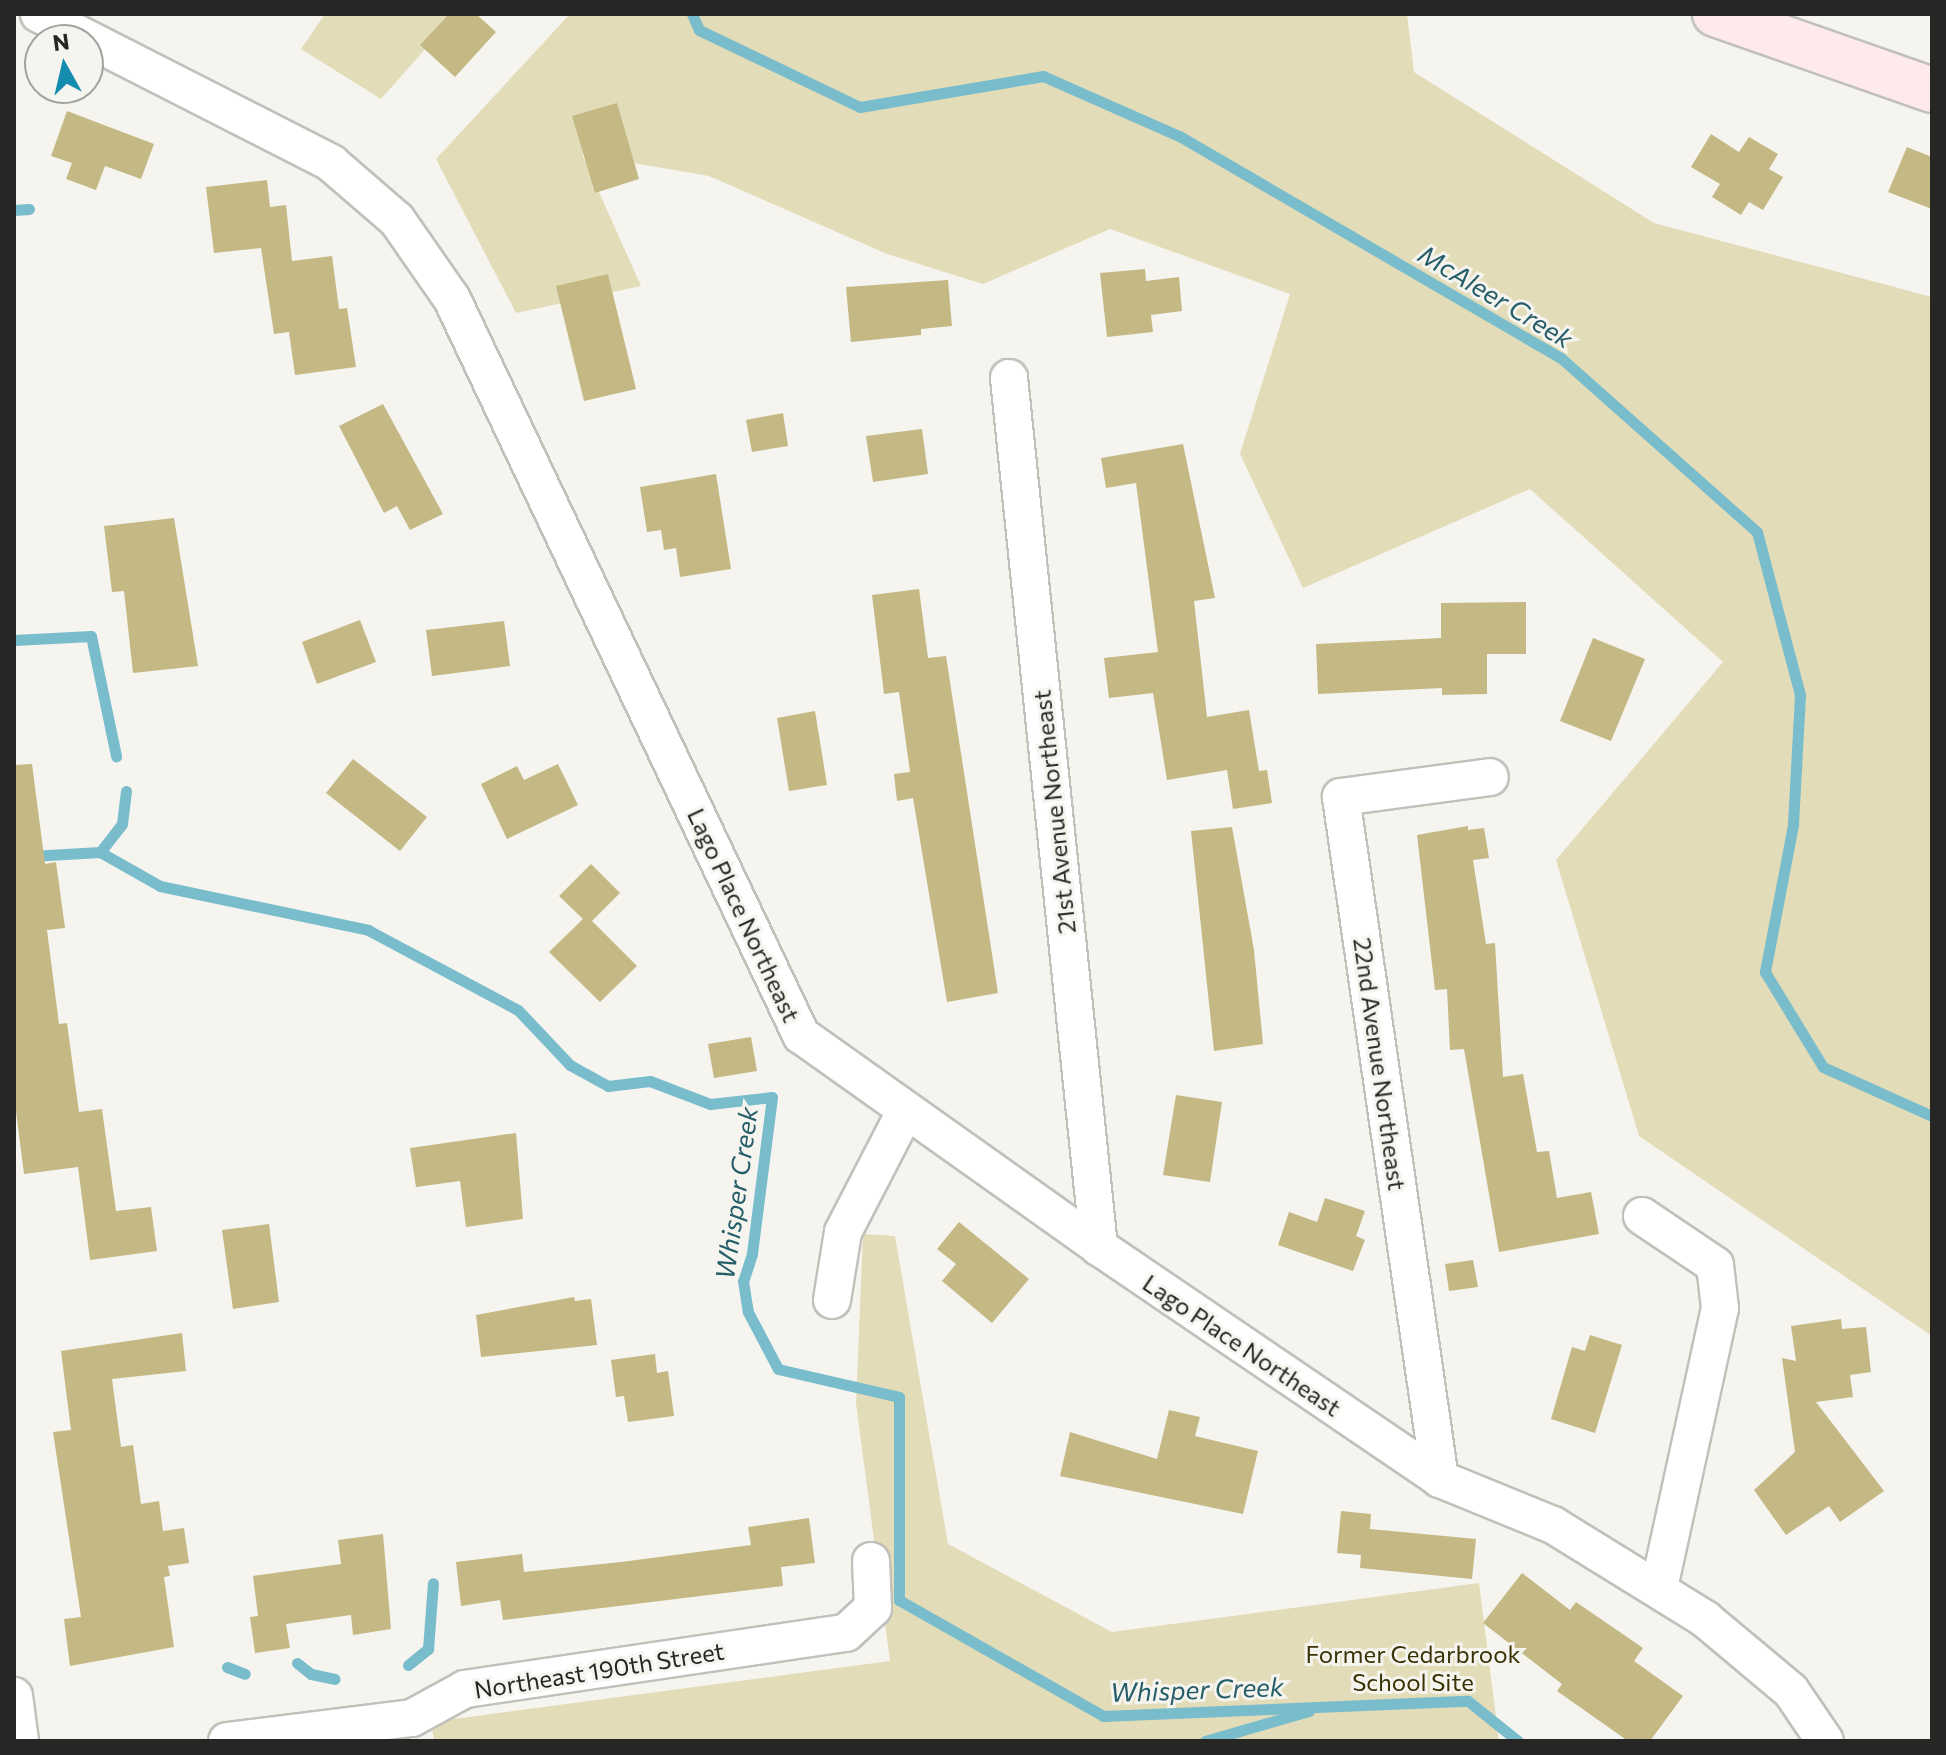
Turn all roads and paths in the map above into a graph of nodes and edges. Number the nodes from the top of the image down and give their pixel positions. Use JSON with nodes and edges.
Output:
{"nodes":[{"id":1,"x":39,"y":14,"type":"edge"},
{"id":2,"x":1715,"y":14,"type":"edge"},
{"id":3,"x":1932,"y":90,"type":"edge"},
{"id":4,"x":1009,"y":378,"type":"dead end"},
{"id":5,"x":1490,"y":777,"type":"dead end"},
{"id":6,"x":906,"y":1110,"type":"junction"},
{"id":7,"x":1642,"y":1216,"type":"dead end"},
{"id":8,"x":1099,"y":1247,"type":"junction"},
{"id":9,"x":832,"y":1300,"type":"dead end"},
{"id":10,"x":1440,"y":1479,"type":"junction"},
{"id":11,"x":871,"y":1561,"type":"dead end"},
{"id":12,"x":1659,"y":1588,"type":"junction"},
{"id":13,"x":14,"y":1696,"type":"edge"},
{"id":14,"x":20,"y":1741,"type":"edge"},
{"id":15,"x":227,"y":1741,"type":"edge"},
{"id":16,"x":1825,"y":1741,"type":"edge"}],
"edges":[{"from":1,"to":6,"type":"street","name":"Lago Place Northeast"},
{"from":2,"to":3,"type":"street"},
{"from":4,"to":8,"type":"street","name":"21st Avenue Northeast"},
{"from":5,"to":10,"type":"street","name":"22nd Avenue Northeast"},
{"from":6,"to":8,"type":"street","name":"Lago Place Northeast"},
{"from":6,"to":9,"type":"street"},
{"from":7,"to":12,"type":"street"},
{"from":8,"to":10,"type":"street","name":"Lago Place Northeast"},
{"from":10,"to":12,"type":"street","name":"Lago Place Northeast"},
{"from":11,"to":15,"type":"street","name":"Northeast 190th Street"},
{"from":12,"to":16,"type":"street","name":"Lago Place Northeast"},
{"from":13,"to":14,"type":"street"}]}
